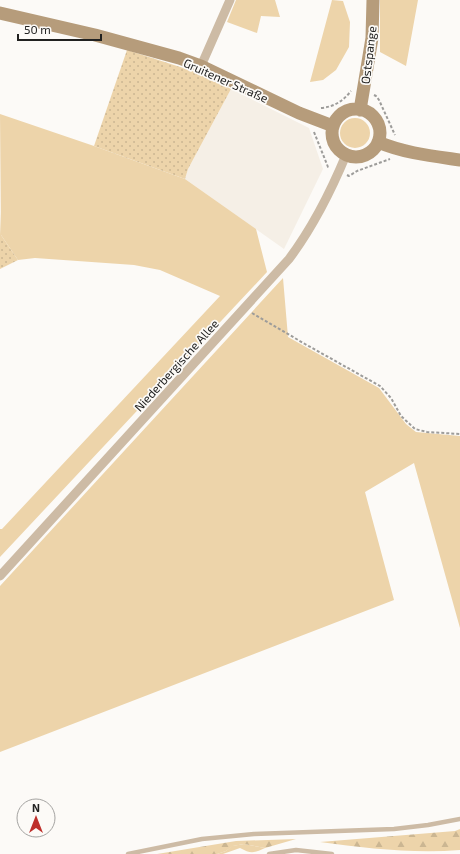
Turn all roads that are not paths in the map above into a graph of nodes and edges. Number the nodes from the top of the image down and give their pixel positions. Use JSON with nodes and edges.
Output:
{"nodes":[{"id":1,"x":230,"y":0,"type":"edge"},
{"id":2,"x":373,"y":0,"type":"edge"},
{"id":3,"x":0,"y":15,"type":"edge"},
{"id":4,"x":201,"y":66,"type":"junction"},
{"id":5,"x":360,"y":110,"type":"junction"},
{"id":6,"x":333,"y":126,"type":"junction"},
{"id":7,"x":378,"y":142,"type":"junction"},
{"id":8,"x":346,"y":154,"type":"junction"},
{"id":9,"x":460,"y":160,"type":"edge"},
{"id":10,"x":0,"y":576,"type":"edge"},
{"id":11,"x":460,"y":819,"type":"edge"},
{"id":12,"x":128,"y":854,"type":"edge"},
{"id":13,"x":269,"y":854,"type":"edge"},
{"id":14,"x":332,"y":854,"type":"edge"}],
"edges":[{"from":1,"to":4,"type":"street"},
{"from":2,"to":5,"type":"main road","name":"Ostspange"},
{"from":3,"to":4,"type":"main road","name":"Gruitener Straße"},
{"from":4,"to":6,"type":"main road","name":"Gruitener Straße"},
{"from":5,"to":6,"type":"main road"},
{"from":5,"to":7,"type":"main road"},
{"from":6,"to":8,"type":"main road"},
{"from":7,"to":8,"type":"main road"},
{"from":7,"to":9,"type":"main road"},
{"from":8,"to":10,"type":"street","name":"Niederbergische Allee"},
{"from":11,"to":12,"type":"lane"},
{"from":13,"to":14,"type":"lane"}]}
